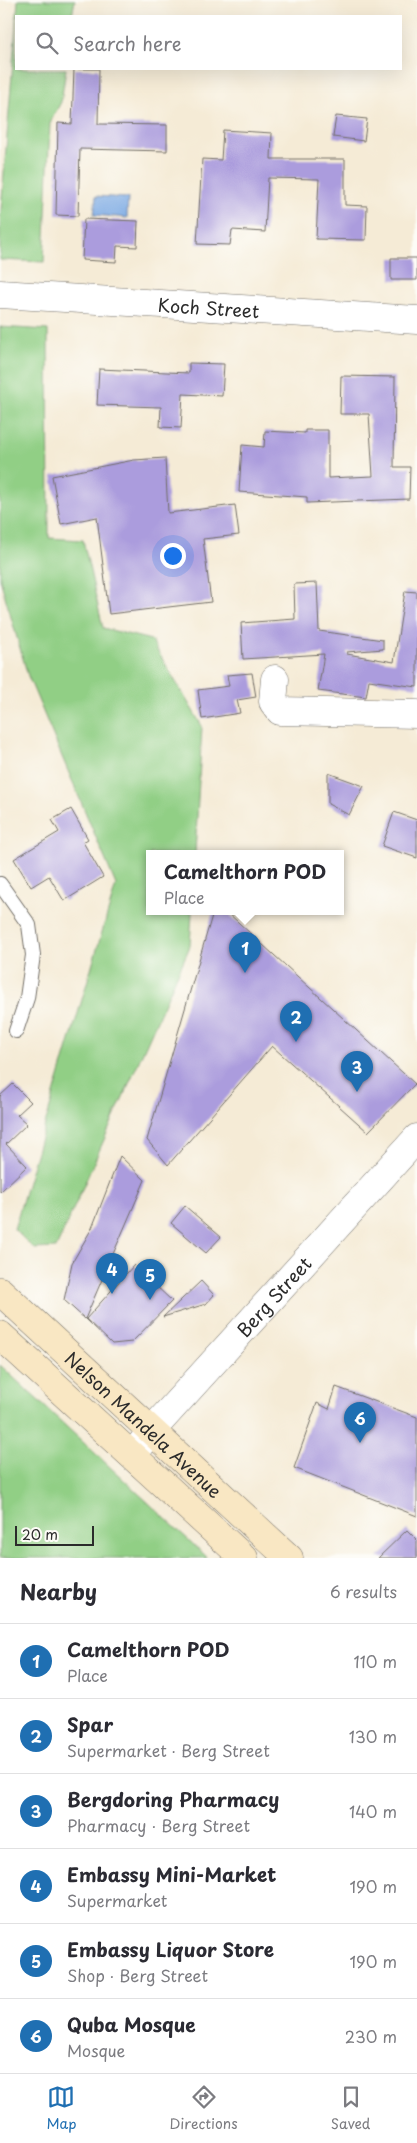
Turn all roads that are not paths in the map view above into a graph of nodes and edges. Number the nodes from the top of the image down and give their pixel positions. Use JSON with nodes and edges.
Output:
{"nodes":[{"id":1,"x":0,"y":294,"type":"edge"},
{"id":2,"x":417,"y":320,"type":"edge"},
{"id":3,"x":275,"y":679,"type":"dead end"},
{"id":4,"x":417,"y":714,"type":"edge"},
{"id":5,"x":0,"y":884,"type":"edge"},
{"id":6,"x":16,"y":1032,"type":"dead end"},
{"id":7,"x":417,"y":1138,"type":"edge"},
{"id":8,"x":0,"y":1291,"type":"edge"},
{"id":9,"x":0,"y":1335,"type":"edge"},
{"id":10,"x":152,"y":1430,"type":"junction"},
{"id":11,"x":133,"y":1455,"type":"junction"},
{"id":12,"x":244,"y":1558,"type":"edge"},
{"id":13,"x":289,"y":1558,"type":"edge"}],
"edges":[{"from":1,"to":2,"type":"street","name":"Koch Street"},
{"from":3,"to":4,"type":"street"},
{"from":5,"to":6,"type":"lane"},
{"from":7,"to":10,"type":"street","name":"Berg Street"},
{"from":8,"to":10,"type":"main road","name":"Nelson Mandela Avenue"},
{"from":9,"to":11,"type":"main road","name":"Nelson Mandela Avenue"},
{"from":10,"to":11,"type":"street","name":"Berg Street"},
{"from":10,"to":13,"type":"main road","name":"Nelson Mandela Avenue"},
{"from":11,"to":12,"type":"main road","name":"Nelson Mandela Avenue"}]}
